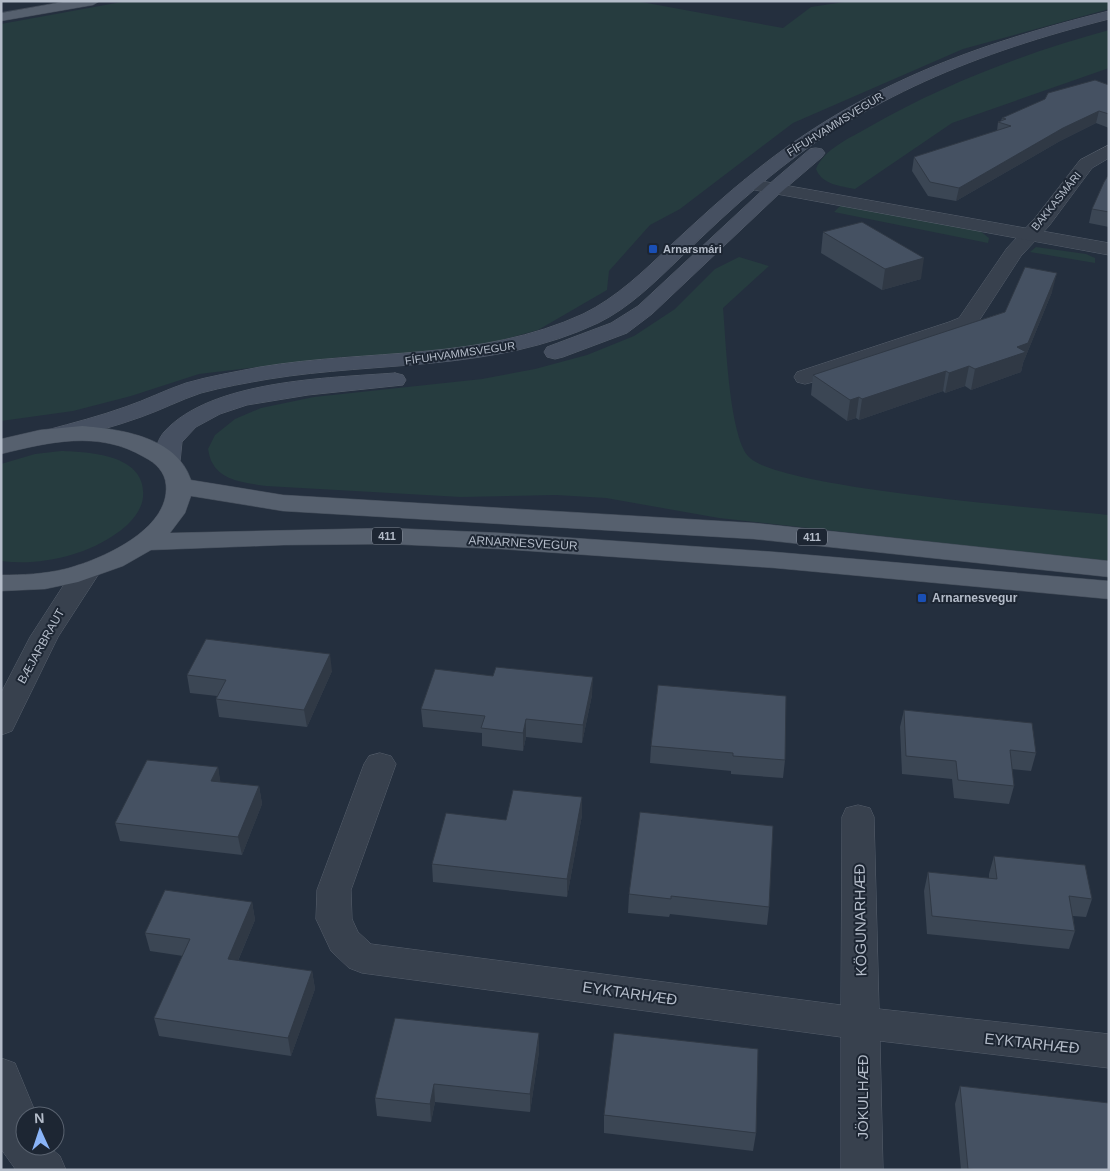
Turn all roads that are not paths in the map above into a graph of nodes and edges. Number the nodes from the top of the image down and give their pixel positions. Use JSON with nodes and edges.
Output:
{"nodes":[{"id":1,"x":93,"y":1,"type":"edge"},
{"id":2,"x":1,"y":17,"type":"edge"},
{"id":3,"x":1106,"y":21,"type":"edge"},
{"id":4,"x":1109,"y":150,"type":"edge"},
{"id":5,"x":767,"y":182,"type":"junction"},
{"id":6,"x":1028,"y":236,"type":"junction"},
{"id":7,"x":1109,"y":249,"type":"edge"},
{"id":8,"x":805,"y":377,"type":"dead end"},
{"id":9,"x":55,"y":435,"type":"junction"},
{"id":10,"x":1,"y":447,"type":"edge"},
{"id":11,"x":168,"y":462,"type":"junction"},
{"id":12,"x":179,"y":486,"type":"junction"},
{"id":13,"x":145,"y":542,"type":"junction"},
{"id":14,"x":1109,"y":569,"type":"edge"},
{"id":15,"x":86,"y":572,"type":"junction"},
{"id":16,"x":1,"y":583,"type":"edge"},
{"id":17,"x":1109,"y":590,"type":"edge"},
{"id":18,"x":1,"y":724,"type":"edge"},
{"id":19,"x":380,"y":764,"type":"dead end"},
{"id":20,"x":858,"y":817,"type":"dead end"},
{"id":21,"x":862,"y":1024,"type":"junction"},
{"id":22,"x":1109,"y":1051,"type":"edge"},
{"id":23,"x":1,"y":1075,"type":"edge"},
{"id":24,"x":15,"y":1110,"type":"edge"},
{"id":25,"x":1,"y":1117,"type":"edge"},
{"id":26,"x":15,"y":1133,"type":"edge"},
{"id":27,"x":862,"y":1170,"type":"edge"}],
"edges":[{"from":1,"to":2,"type":"main road"},
{"from":3,"to":5,"type":"main road","name":"FÍFUHVAMMSVEGUR"},
{"from":3,"to":5,"type":"main road","name":"FÍFUHVAMMSVEGUR"},
{"from":4,"to":6,"type":"street","name":"BAKKASMÁRI"},
{"from":5,"to":6,"type":"street"},
{"from":5,"to":9,"type":"main road","name":"FÍFUHVAMMSVEGUR"},
{"from":5,"to":11,"type":"main road","name":"FÍFUHVAMMSVEGUR"},
{"from":6,"to":7,"type":"street"},
{"from":6,"to":8,"type":"street"},
{"from":9,"to":10,"type":"main road"},
{"from":9,"to":11,"type":"main road"},
{"from":11,"to":12,"type":"main road"},
{"from":12,"to":13,"type":"main road","name":"ARNARNESVEGUR","number":"411"},
{"from":12,"to":14,"type":"main road","number":"411"},
{"from":13,"to":15,"type":"main road","name":"ARNARNESVEGUR","number":"411"},
{"from":13,"to":17,"type":"main road","name":"ARNARNESVEGUR","number":"411"},
{"from":15,"to":16,"type":"main road","name":"ARNARNESVEGUR","number":"411"},
{"from":15,"to":18,"type":"street","name":"BÆJARBRAUT"},
{"from":19,"to":21,"type":"street","name":"EYKTARHÆÐ"},
{"from":20,"to":21,"type":"street","name":"KÖGUNARHÆÐ"},
{"from":21,"to":22,"type":"street","name":"EYKTARHÆÐ"},
{"from":21,"to":27,"type":"street","name":"JÖKULHÆÐ"},
{"from":23,"to":24,"type":"street"},
{"from":25,"to":26,"type":"street"}]}
